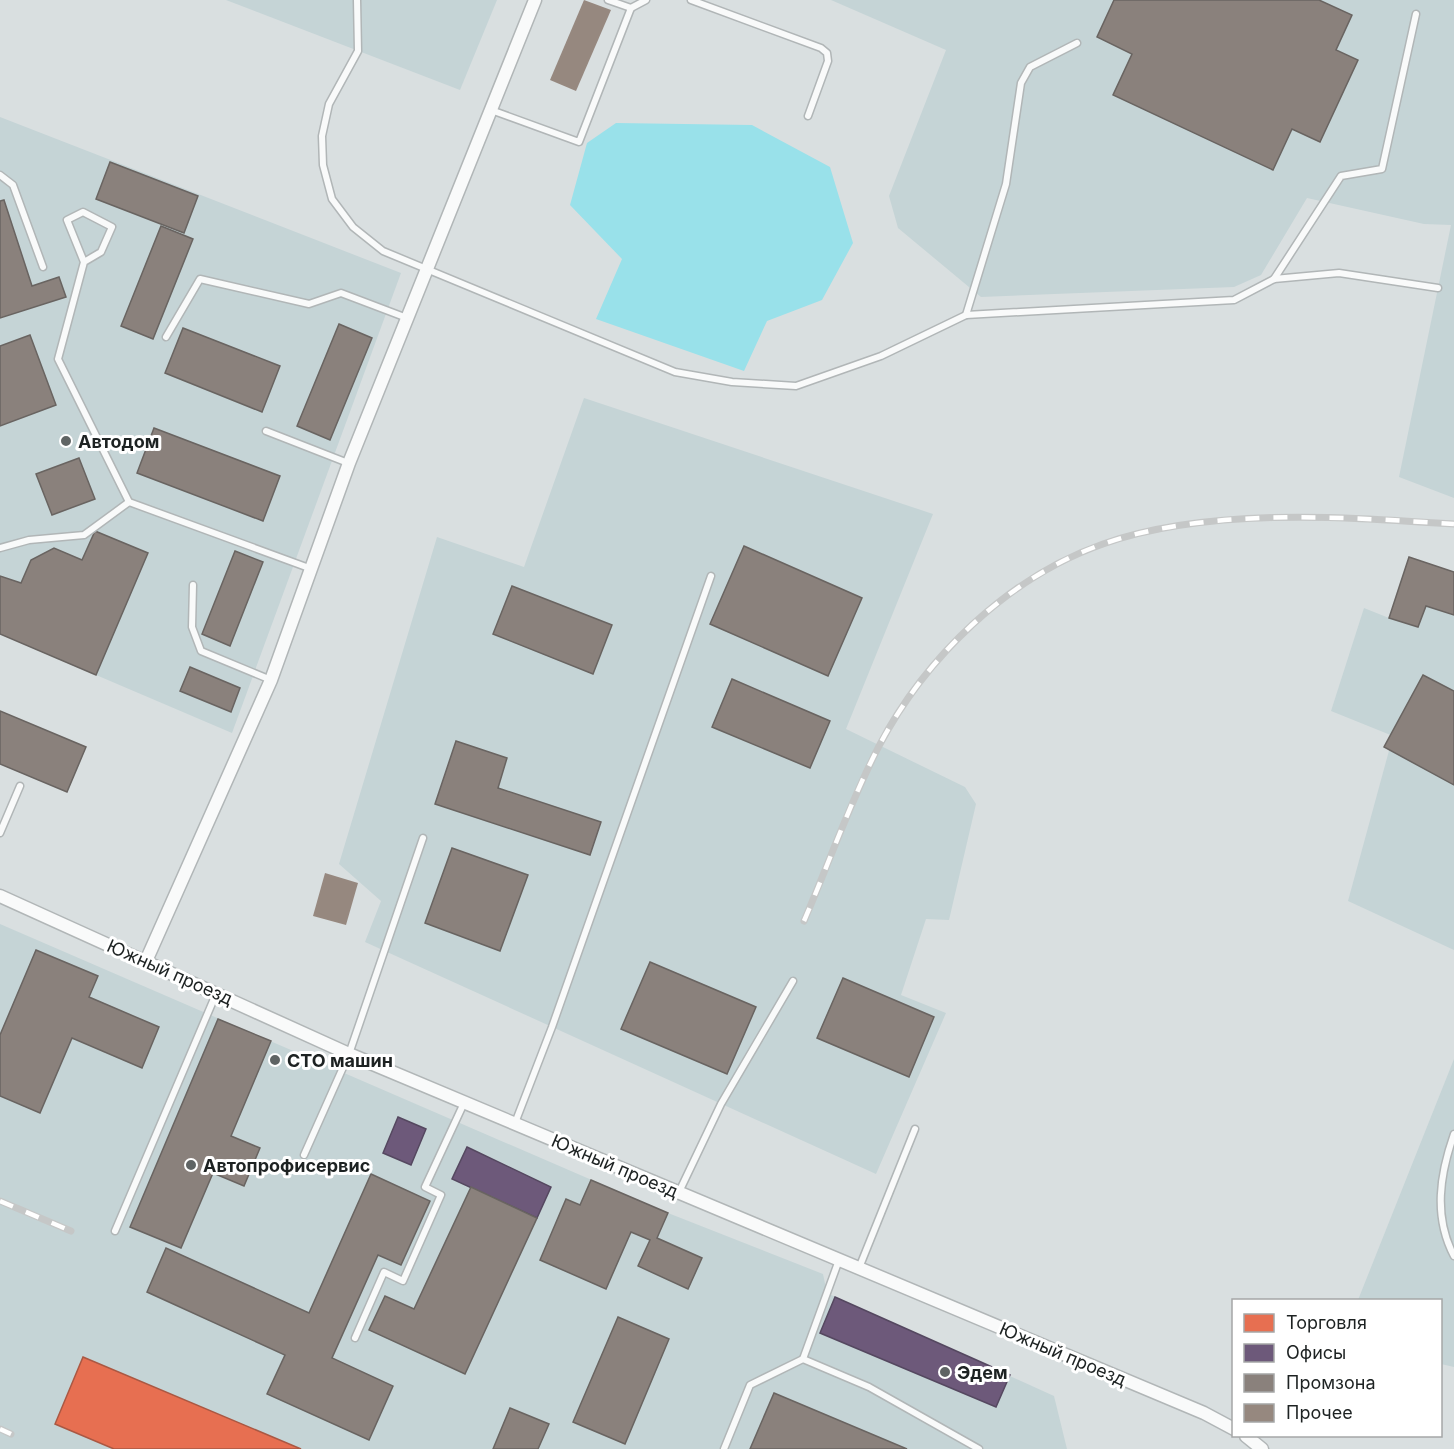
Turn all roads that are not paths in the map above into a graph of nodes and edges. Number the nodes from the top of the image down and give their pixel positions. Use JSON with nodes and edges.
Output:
{"nodes":[{"id":1,"x":357,"y":0,"type":"edge"},
{"id":2,"x":535,"y":0,"type":"edge"},
{"id":3,"x":608,"y":0,"type":"edge"},
{"id":4,"x":646,"y":0,"type":"edge"},
{"id":5,"x":691,"y":0,"type":"edge"},
{"id":6,"x":631,"y":8,"type":"junction"},
{"id":7,"x":1416,"y":14,"type":"dead end"},
{"id":8,"x":1077,"y":42,"type":"dead end"},
{"id":9,"x":491,"y":110,"type":"junction"},
{"id":10,"x":808,"y":116,"type":"dead end"},
{"id":11,"x":0,"y":175,"type":"edge"},
{"id":12,"x":84,"y":262,"type":"junction"},
{"id":13,"x":43,"y":267,"type":"dead end"},
{"id":14,"x":426,"y":269,"type":"junction"},
{"id":15,"x":1274,"y":279,"type":"junction"},
{"id":16,"x":1438,"y":288,"type":"dead end"},
{"id":17,"x":966,"y":315,"type":"junction"},
{"id":18,"x":408,"y":319,"type":"junction"},
{"id":19,"x":166,"y":337,"type":"dead end"},
{"id":20,"x":266,"y":431,"type":"dead end"},
{"id":21,"x":349,"y":464,"type":"junction"},
{"id":22,"x":129,"y":502,"type":"junction"},
{"id":23,"x":0,"y":548,"type":"edge"},
{"id":24,"x":309,"y":568,"type":"junction"},
{"id":25,"x":711,"y":576,"type":"dead end"},
{"id":26,"x":193,"y":585,"type":"dead end"},
{"id":27,"x":271,"y":680,"type":"junction"},
{"id":28,"x":20,"y":786,"type":"dead end"},
{"id":29,"x":0,"y":833,"type":"edge"},
{"id":30,"x":423,"y":838,"type":"dead end"},
{"id":31,"x":0,"y":896,"type":"edge"},
{"id":32,"x":146,"y":961,"type":"junction"},
{"id":33,"x":793,"y":981,"type":"dead end"},
{"id":34,"x":217,"y":993,"type":"junction"},
{"id":35,"x":349,"y":1054,"type":"junction"},
{"id":36,"x":464,"y":1102,"type":"junction"},
{"id":37,"x":514,"y":1124,"type":"junction"},
{"id":38,"x":915,"y":1129,"type":"dead end"},
{"id":39,"x":1454,"y":1134,"type":"edge"},
{"id":40,"x":304,"y":1155,"type":"dead end"},
{"id":41,"x":678,"y":1192,"type":"junction"},
{"id":42,"x":115,"y":1231,"type":"dead end"},
{"id":43,"x":1454,"y":1256,"type":"edge"},
{"id":44,"x":839,"y":1260,"type":"junction"},
{"id":45,"x":858,"y":1268,"type":"junction"},
{"id":46,"x":355,"y":1338,"type":"dead end"},
{"id":47,"x":803,"y":1359,"type":"junction"},
{"id":48,"x":1232,"y":1428,"type":"edge"},
{"id":49,"x":1247,"y":1437,"type":"edge"},
{"id":50,"x":724,"y":1449,"type":"edge"},
{"id":51,"x":979,"y":1449,"type":"edge"},
{"id":52,"x":1262,"y":1449,"type":"edge"}],
"edges":[{"from":1,"to":14,"type":"lane"},
{"from":2,"to":9,"type":"street"},
{"from":3,"to":6,"type":"lane"},
{"from":4,"to":6,"type":"lane"},
{"from":5,"to":10,"type":"lane"},
{"from":6,"to":9,"type":"lane"},
{"from":7,"to":15,"type":"lane"},
{"from":8,"to":17,"type":"lane"},
{"from":9,"to":14,"type":"street"},
{"from":11,"to":13,"type":"lane"},
{"from":12,"to":12,"type":"lane"},
{"from":12,"to":22,"type":"lane"},
{"from":14,"to":17,"type":"lane"},
{"from":14,"to":18,"type":"street"},
{"from":15,"to":16,"type":"lane"},
{"from":15,"to":17,"type":"lane"},
{"from":18,"to":19,"type":"lane"},
{"from":18,"to":21,"type":"street"},
{"from":20,"to":21,"type":"lane"},
{"from":21,"to":24,"type":"street"},
{"from":22,"to":23,"type":"lane"},
{"from":22,"to":24,"type":"lane"},
{"from":24,"to":27,"type":"street"},
{"from":25,"to":37,"type":"lane"},
{"from":26,"to":27,"type":"lane"},
{"from":27,"to":32,"type":"street"},
{"from":28,"to":29,"type":"lane"},
{"from":30,"to":35,"type":"lane"},
{"from":31,"to":32,"type":"street","name":"Южный проезд"},
{"from":32,"to":34,"type":"street","name":"Южный проезд"},
{"from":33,"to":41,"type":"lane"},
{"from":34,"to":35,"type":"street","name":"Южный проезд"},
{"from":34,"to":42,"type":"lane"},
{"from":35,"to":36,"type":"street","name":"Южный проезд"},
{"from":35,"to":40,"type":"lane"},
{"from":36,"to":37,"type":"street","name":"Южный проезд"},
{"from":36,"to":46,"type":"lane"},
{"from":37,"to":41,"type":"street","name":"Южный проезд"},
{"from":38,"to":45,"type":"lane"},
{"from":39,"to":43,"type":"lane"},
{"from":41,"to":44,"type":"street","name":"Южный проезд"},
{"from":44,"to":45,"type":"street","name":"Южный проезд"},
{"from":44,"to":47,"type":"lane"},
{"from":45,"to":48,"type":"street","name":"Южный проезд"},
{"from":47,"to":50,"type":"lane"},
{"from":47,"to":51,"type":"lane"},
{"from":49,"to":52,"type":"street"}]}
